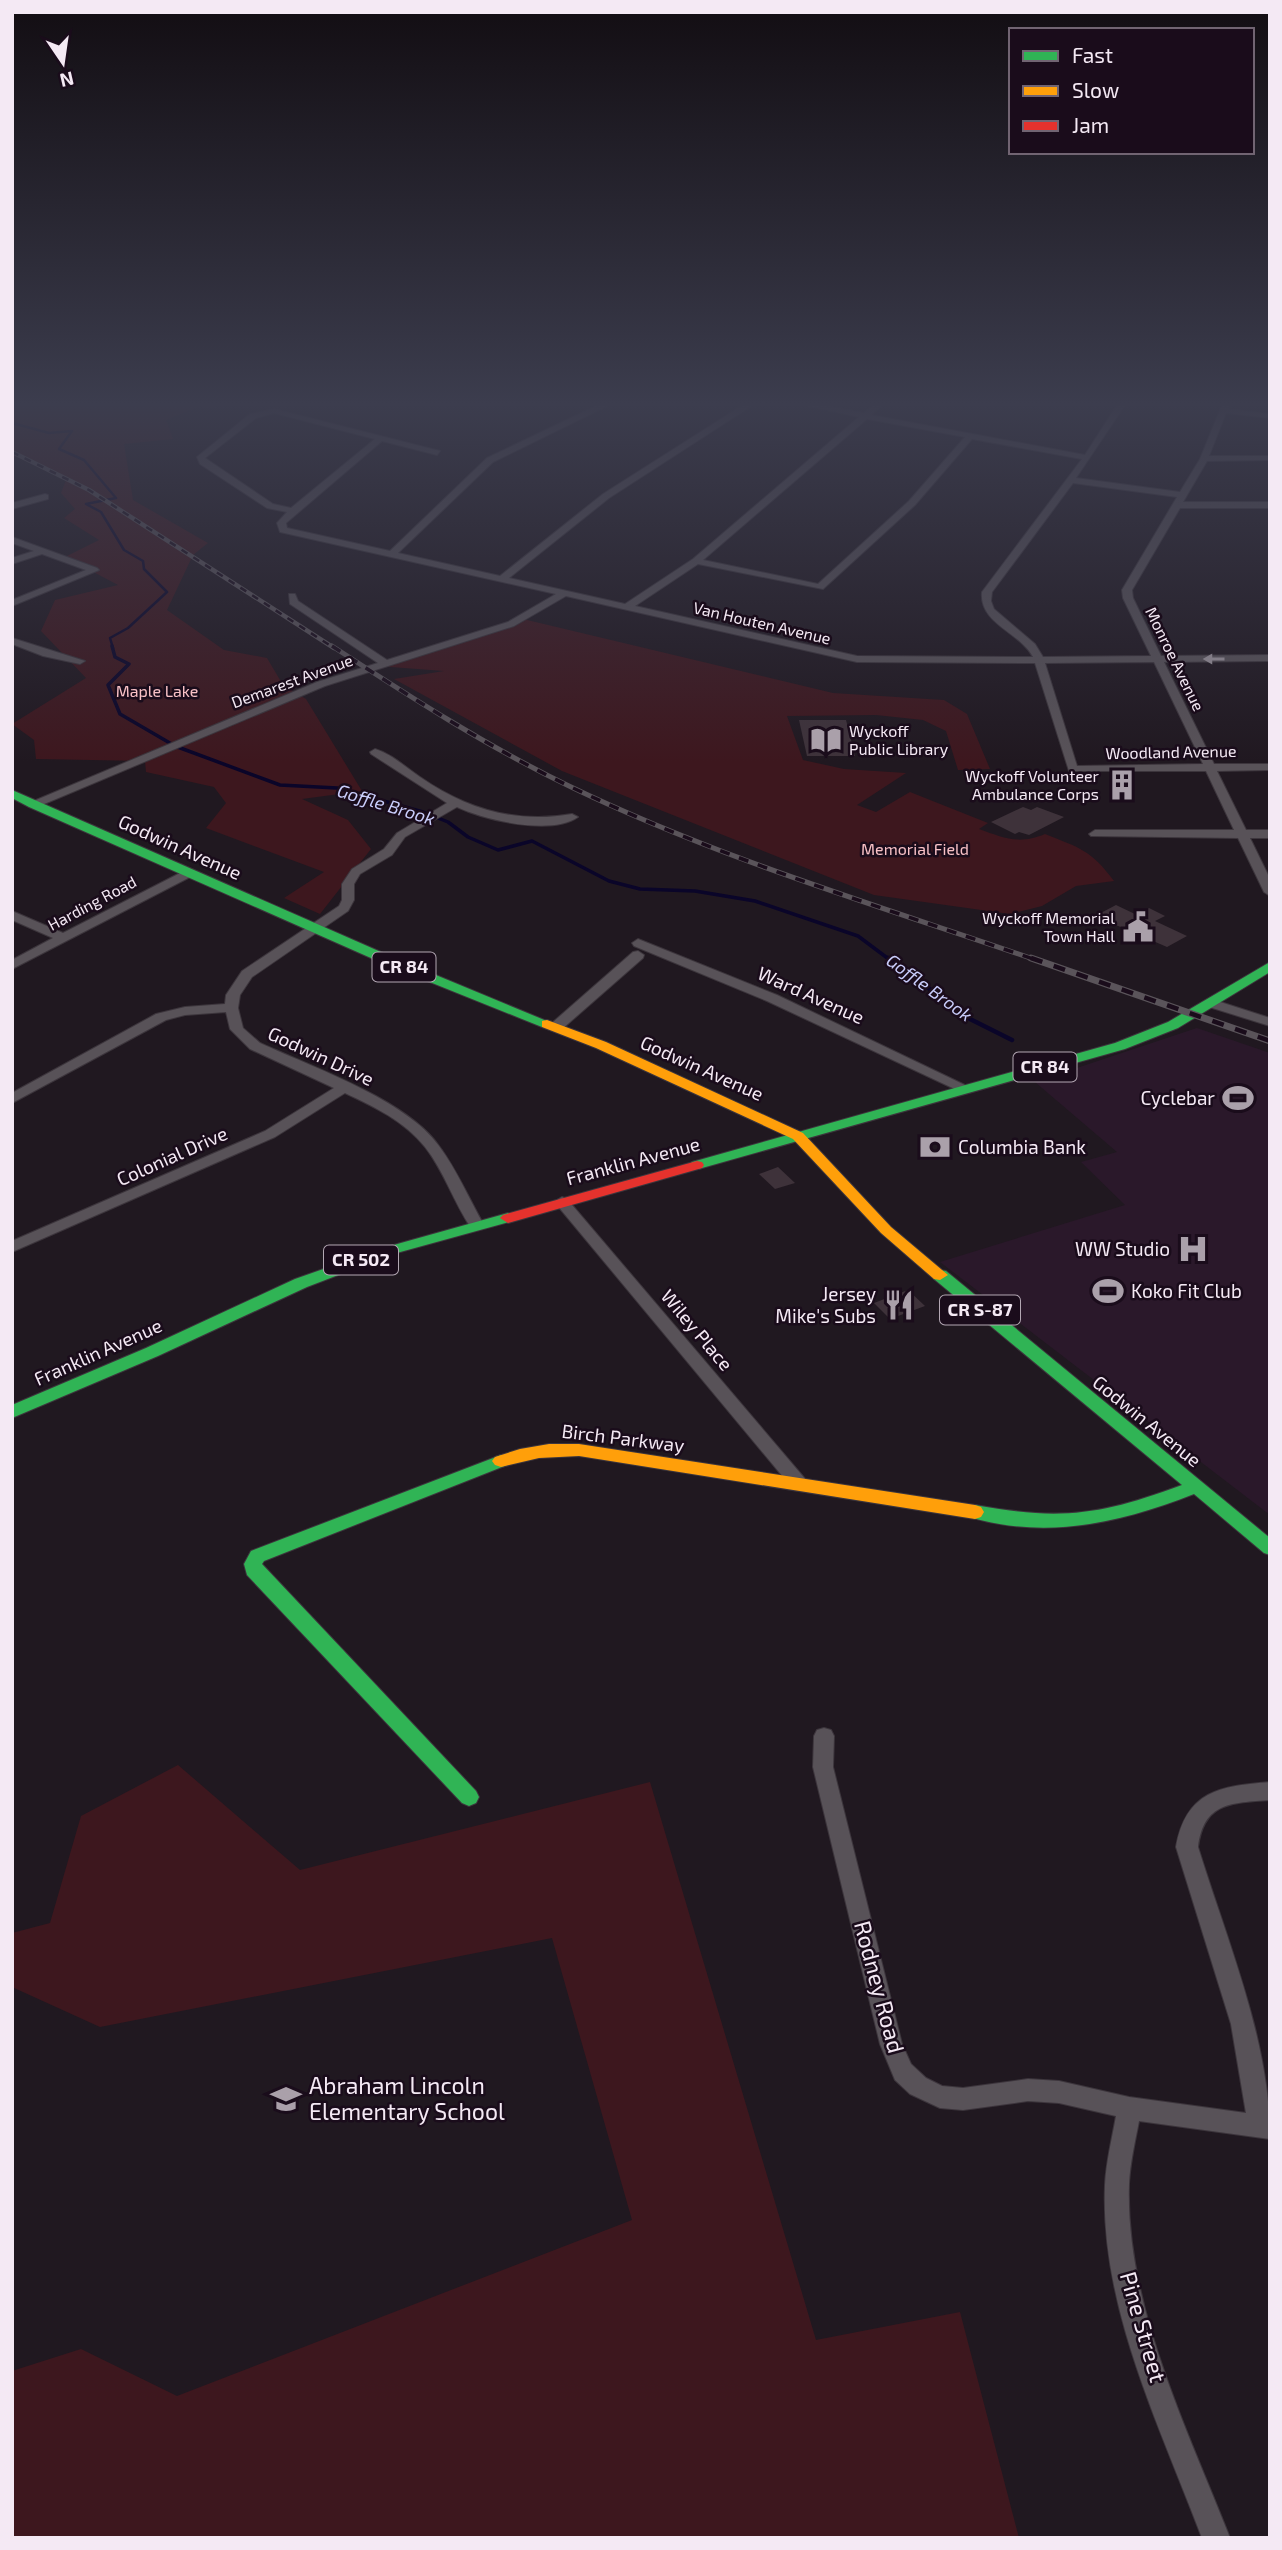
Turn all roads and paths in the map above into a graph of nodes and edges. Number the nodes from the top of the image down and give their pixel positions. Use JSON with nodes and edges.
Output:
{"nodes":[{"id":1,"x":281,"y":524,"type":"edge"},
{"id":2,"x":423,"y":524,"type":"edge"},
{"id":3,"x":571,"y":524,"type":"edge"},
{"id":4,"x":739,"y":524,"type":"edge"},
{"id":5,"x":889,"y":524,"type":"edge"},
{"id":6,"x":1038,"y":524,"type":"edge"},
{"id":7,"x":1165,"y":524,"type":"edge"},
{"id":8,"x":12,"y":540,"type":"edge"},
{"id":9,"x":43,"y":551,"type":"junction"},
{"id":10,"x":390,"y":555,"type":"junction"},
{"id":11,"x":12,"y":561,"type":"edge"},
{"id":12,"x":696,"y":561,"type":"junction"},
{"id":13,"x":501,"y":580,"type":"junction"},
{"id":14,"x":563,"y":594,"type":"junction"},
{"id":15,"x":292,"y":596,"type":"dead end"},
{"id":16,"x":12,"y":603,"type":"edge"},
{"id":17,"x":626,"y":608,"type":"junction"},
{"id":18,"x":12,"y":641,"type":"edge"},
{"id":19,"x":1270,"y":658,"type":"edge"},
{"id":20,"x":1157,"y":659,"type":"junction"},
{"id":21,"x":1039,"y":660,"type":"junction"},
{"id":22,"x":80,"y":661,"type":"dead end"},
{"id":23,"x":385,"y":663,"type":"junction"},
{"id":24,"x":374,"y":752,"type":"dead end"},
{"id":25,"x":1210,"y":767,"type":"junction"},
{"id":26,"x":1270,"y":767,"type":"edge"},
{"id":27,"x":12,"y":793,"type":"edge"},
{"id":28,"x":458,"y":802,"type":"junction"},
{"id":29,"x":33,"y":805,"type":"junction"},
{"id":30,"x":572,"y":817,"type":"dead end"},
{"id":31,"x":1095,"y":834,"type":"dead end"},
{"id":32,"x":1242,"y":834,"type":"junction"},
{"id":33,"x":1270,"y":834,"type":"edge"},
{"id":34,"x":188,"y":873,"type":"junction"},
{"id":35,"x":1270,"y":892,"type":"edge"},
{"id":36,"x":12,"y":915,"type":"edge"},
{"id":37,"x":314,"y":929,"type":"junction"},
{"id":38,"x":62,"y":938,"type":"junction"},
{"id":39,"x":12,"y":964,"type":"edge"},
{"id":40,"x":1270,"y":966,"type":"edge"},
{"id":41,"x":1211,"y":1003,"type":"junction"},
{"id":42,"x":230,"y":1008,"type":"junction"},
{"id":43,"x":1270,"y":1022,"type":"edge"},
{"id":44,"x":557,"y":1026,"type":"junction"},
{"id":45,"x":342,"y":1088,"type":"junction"},
{"id":46,"x":964,"y":1088,"type":"junction"},
{"id":47,"x":12,"y":1099,"type":"edge"},
{"id":48,"x":798,"y":1136,"type":"junction"},
{"id":49,"x":562,"y":1202,"type":"junction"},
{"id":50,"x":476,"y":1224,"type":"junction"},
{"id":51,"x":12,"y":1247,"type":"edge"},
{"id":52,"x":12,"y":1412,"type":"edge"},
{"id":53,"x":800,"y":1485,"type":"junction"},
{"id":54,"x":1195,"y":1487,"type":"junction"},
{"id":55,"x":1270,"y":1548,"type":"edge"},
{"id":56,"x":824,"y":1736,"type":"dead end"},
{"id":57,"x":1270,"y":1791,"type":"edge"},
{"id":58,"x":469,"y":1797,"type":"dead end"},
{"id":59,"x":1129,"y":2108,"type":"junction"},
{"id":60,"x":1265,"y":2127,"type":"edge"},
{"id":61,"x":1216,"y":2538,"type":"edge"}],
"edges":[{"from":1,"to":10,"type":"street","name":"Van Houten Avenue"},
{"from":2,"to":10,"type":"street"},
{"from":3,"to":13,"type":"street"},
{"from":4,"to":12,"type":"street"},
{"from":5,"to":12,"type":"street"},
{"from":6,"to":21,"type":"street"},
{"from":7,"to":20,"type":"street","name":"Monroe Avenue"},
{"from":8,"to":9,"type":"street"},
{"from":9,"to":11,"type":"street"},
{"from":9,"to":16,"type":"street"},
{"from":10,"to":13,"type":"street","name":"Van Houten Avenue"},
{"from":12,"to":17,"type":"street"},
{"from":13,"to":14,"type":"street","name":"Van Houten Avenue"},
{"from":14,"to":17,"type":"street","name":"Van Houten Avenue"},
{"from":14,"to":23,"type":"street","name":"Demarest Avenue"},
{"from":15,"to":23,"type":"street"},
{"from":17,"to":21,"type":"street","name":"Van Houten Avenue"},
{"from":18,"to":22,"type":"street"},
{"from":19,"to":20,"type":"street","name":"Van Houten Avenue","one_way":true},
{"from":20,"to":21,"type":"street","name":"Van Houten Avenue"},
{"from":20,"to":25,"type":"street","name":"Monroe Avenue"},
{"from":21,"to":25,"type":"street","name":"Woodland Avenue"},
{"from":23,"to":29,"type":"street","name":"Demarest Avenue"},
{"from":24,"to":28,"type":"street"},
{"from":25,"to":26,"type":"street","name":"Woodland Avenue"},
{"from":25,"to":32,"type":"street","name":"Monroe Avenue"},
{"from":27,"to":29,"type":"main road","name":"Godwin Avenue","number":"CR 84"},
{"from":28,"to":30,"type":"street"},
{"from":28,"to":37,"type":"street"},
{"from":29,"to":34,"type":"main road","name":"Godwin Avenue","number":"CR 84"},
{"from":31,"to":32,"type":"street"},
{"from":32,"to":33,"type":"street"},
{"from":32,"to":35,"type":"street","name":"Monroe Avenue"},
{"from":34,"to":37,"type":"main road","name":"Godwin Avenue","number":"CR 84"},
{"from":34,"to":38,"type":"street","name":"Harding Road"},
{"from":36,"to":38,"type":"street"},
{"from":37,"to":42,"type":"street"},
{"from":37,"to":44,"type":"main road","name":"Godwin Avenue","number":"CR 84"},
{"from":38,"to":39,"type":"street","name":"Harding Road"},
{"from":40,"to":41,"type":"main road","name":"Franklin Avenue","number":"CR 84"},
{"from":41,"to":43,"type":"street"},
{"from":41,"to":46,"type":"main road","name":"Franklin Avenue","number":"CR 84"},
{"from":42,"to":45,"type":"street","name":"Godwin Drive"},
{"from":42,"to":47,"type":"street"},
{"from":44,"to":46,"type":"street","name":"Ward Avenue"},
{"from":44,"to":48,"type":"main road","name":"Godwin Avenue","number":"CR 84"},
{"from":45,"to":50,"type":"street","name":"Godwin Drive"},
{"from":45,"to":51,"type":"street","name":"Colonial Drive"},
{"from":46,"to":48,"type":"main road","name":"Franklin Avenue","number":"CR 84"},
{"from":48,"to":49,"type":"main road","name":"Franklin Avenue","number":"CR 502"},
{"from":48,"to":54,"type":"main road","name":"Godwin Avenue","number":"CR S-87"},
{"from":49,"to":50,"type":"main road","name":"Franklin Avenue","number":"CR 502"},
{"from":49,"to":53,"type":"street","name":"Wiley Place"},
{"from":50,"to":52,"type":"main road","name":"Franklin Avenue","number":"CR 502"},
{"from":53,"to":54,"type":"main road","name":"Birch Parkway"},
{"from":53,"to":58,"type":"main road","name":"Birch Parkway"},
{"from":54,"to":55,"type":"main road","name":"Godwin Avenue","number":"CR S-87"},
{"from":56,"to":59,"type":"street","name":"Rodney Road"},
{"from":57,"to":60,"type":"street"},
{"from":59,"to":60,"type":"street","name":"Rodney Road"},
{"from":59,"to":61,"type":"street","name":"Pine Street"}]}
